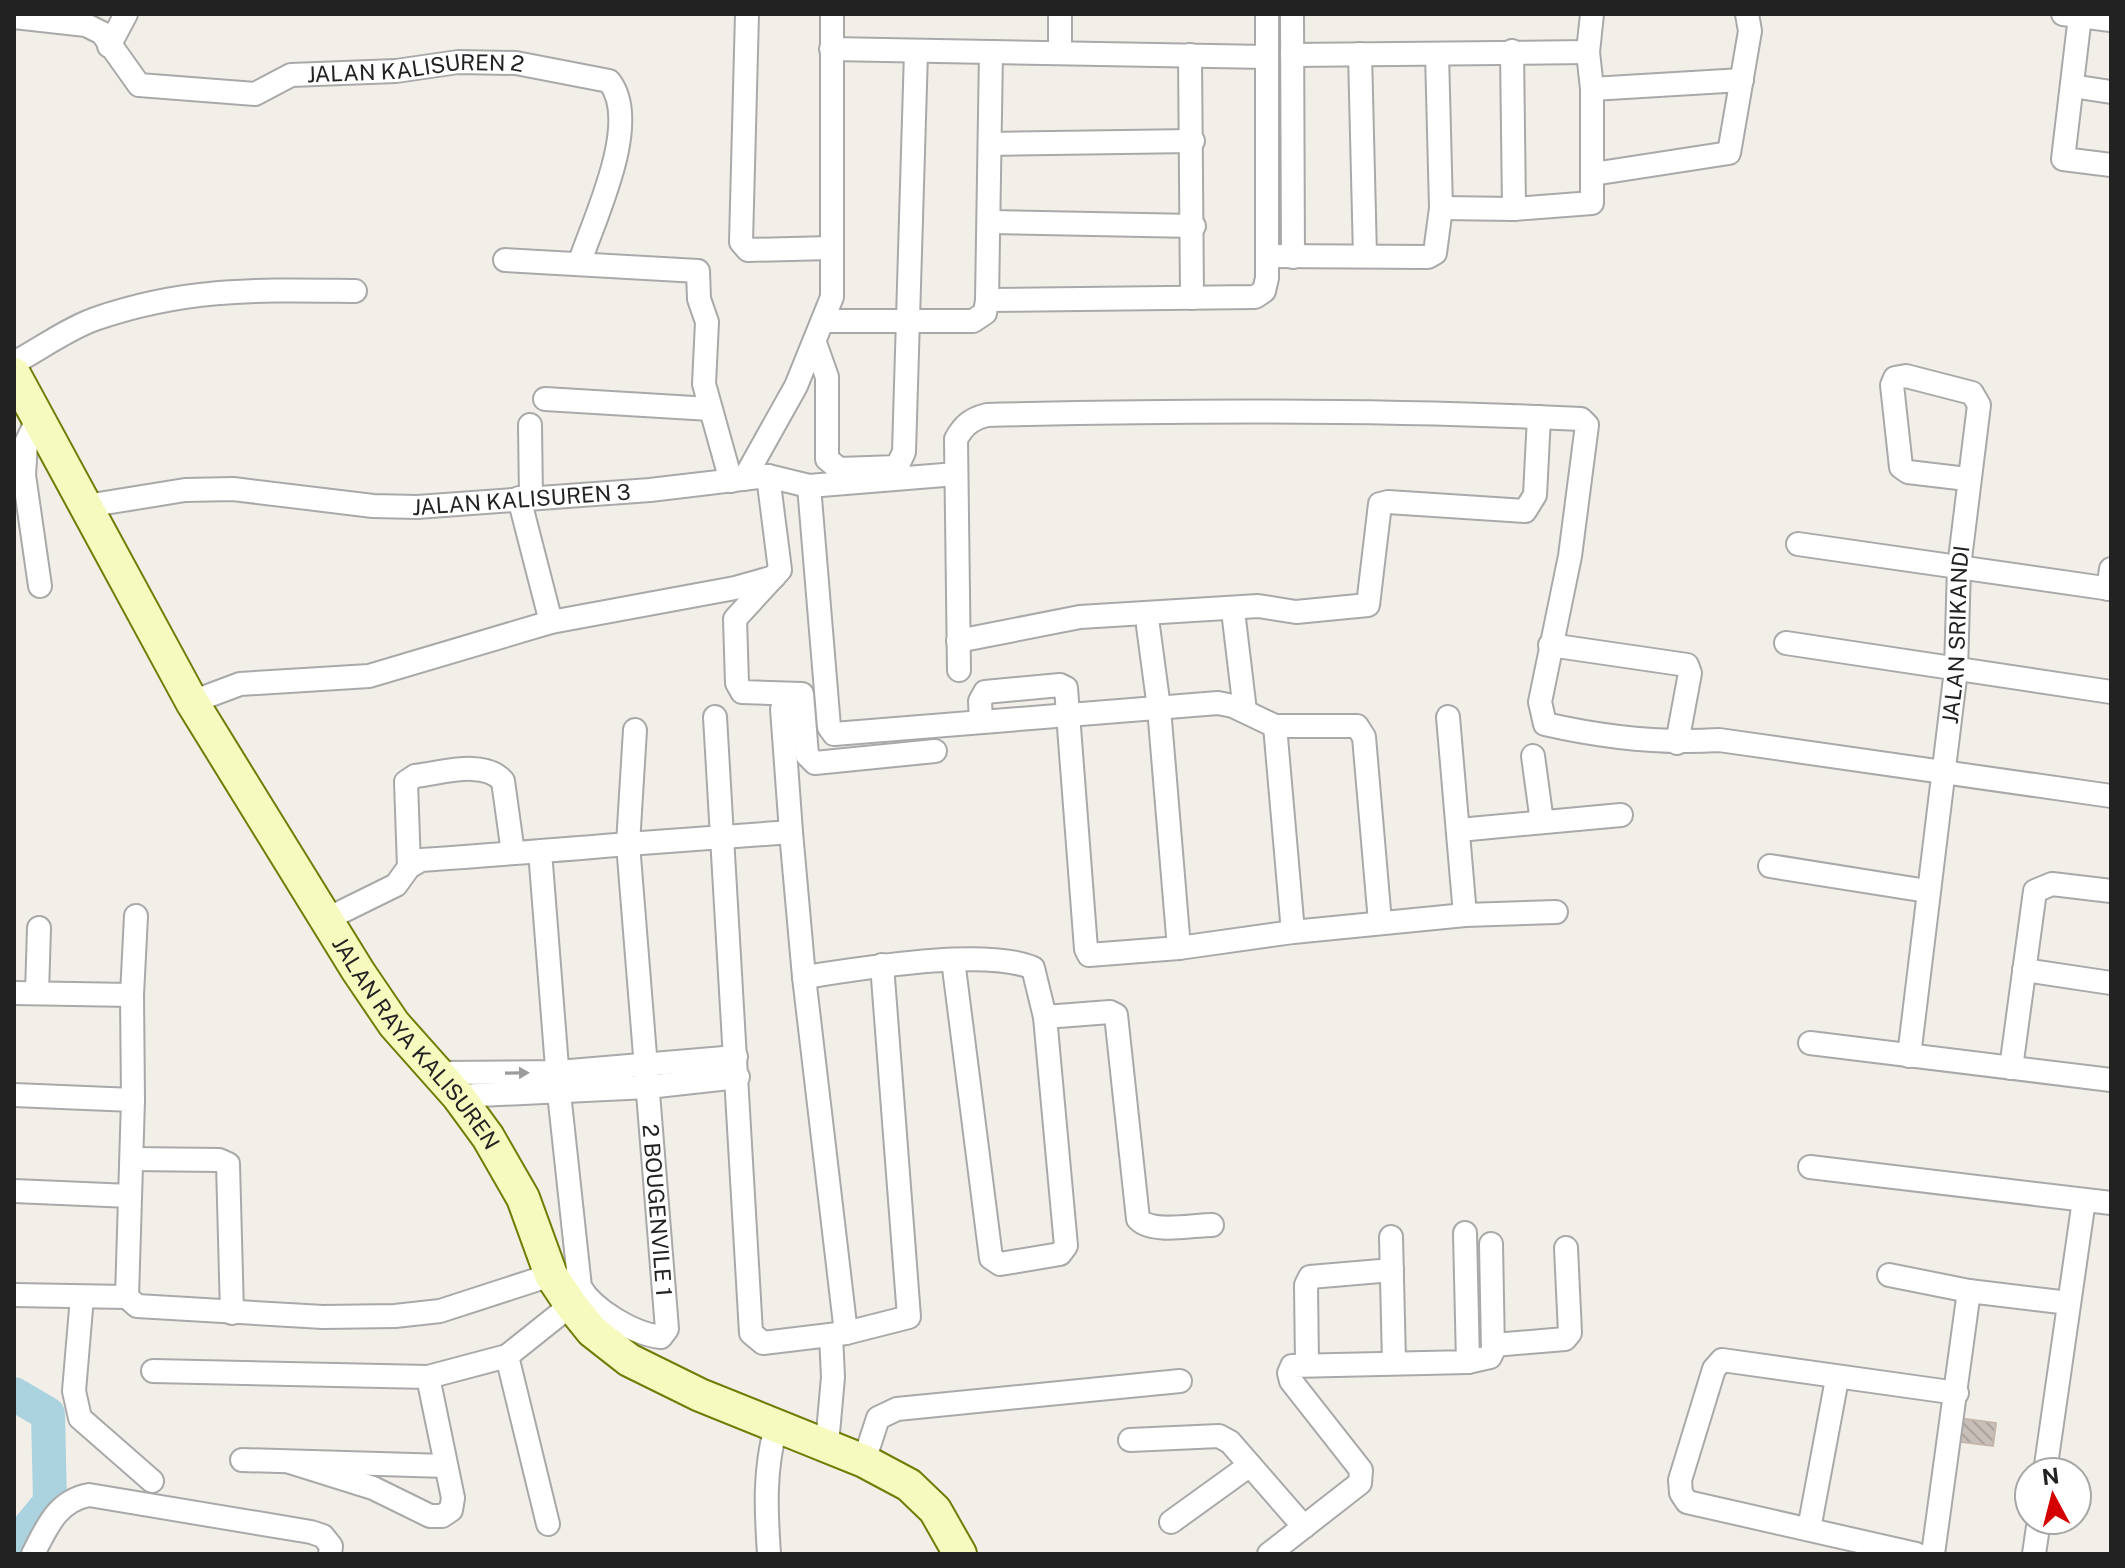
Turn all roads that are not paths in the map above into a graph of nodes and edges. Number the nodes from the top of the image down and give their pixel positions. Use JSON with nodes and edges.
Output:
{"nodes":[{"id":1,"x":126,"y":14,"type":"edge"},
{"id":2,"x":747,"y":14,"type":"edge"},
{"id":3,"x":832,"y":14,"type":"edge"},
{"id":4,"x":1060,"y":14,"type":"edge"},
{"id":5,"x":1267,"y":14,"type":"edge"},
{"id":6,"x":1292,"y":14,"type":"edge"},
{"id":7,"x":1592,"y":14,"type":"edge"},
{"id":8,"x":1747,"y":14,"type":"edge"},
{"id":9,"x":2071,"y":15,"type":"edge"},
{"id":10,"x":14,"y":17,"type":"edge"},
{"id":11,"x":2111,"y":20,"type":"edge"},
{"id":12,"x":109,"y":46,"type":"junction"},
{"id":13,"x":831,"y":49,"type":"junction"},
{"id":14,"x":1060,"y":51,"type":"junction"},
{"id":15,"x":1512,"y":51,"type":"junction"},
{"id":16,"x":916,"y":52,"type":"junction"},
{"id":17,"x":991,"y":52,"type":"junction"},
{"id":18,"x":1588,"y":52,"type":"junction"},
{"id":19,"x":1360,"y":54,"type":"junction"},
{"id":20,"x":1437,"y":54,"type":"junction"},
{"id":21,"x":1190,"y":55,"type":"junction"},
{"id":22,"x":1292,"y":55,"type":"junction"},
{"id":23,"x":1267,"y":57,"type":"junction"},
{"id":24,"x":1742,"y":80,"type":"junction"},
{"id":25,"x":2072,"y":86,"type":"junction"},
{"id":26,"x":1592,"y":89,"type":"junction"},
{"id":27,"x":2111,"y":92,"type":"edge"},
{"id":28,"x":1193,"y":141,"type":"junction"},
{"id":29,"x":990,"y":144,"type":"junction"},
{"id":30,"x":2111,"y":165,"type":"edge"},
{"id":31,"x":1593,"y":174,"type":"junction"},
{"id":32,"x":1441,"y":208,"type":"junction"},
{"id":33,"x":1514,"y":209,"type":"junction"},
{"id":34,"x":989,"y":222,"type":"junction"},
{"id":35,"x":1194,"y":226,"type":"junction"},
{"id":36,"x":831,"y":248,"type":"junction"},
{"id":37,"x":1365,"y":256,"type":"junction"},
{"id":38,"x":1280,"y":257,"type":"junction"},
{"id":39,"x":505,"y":260,"type":"dead end"},
{"id":40,"x":579,"y":264,"type":"junction"},
{"id":41,"x":355,"y":291,"type":"dead end"},
{"id":42,"x":1192,"y":298,"type":"junction"},
{"id":43,"x":987,"y":300,"type":"junction"},
{"id":44,"x":825,"y":321,"type":"junction"},
{"id":45,"x":908,"y":322,"type":"junction"},
{"id":46,"x":815,"y":343,"type":"junction"},
{"id":47,"x":14,"y":363,"type":"edge"},
{"id":48,"x":14,"y":374,"type":"edge"},
{"id":49,"x":545,"y":399,"type":"dead end"},
{"id":50,"x":710,"y":409,"type":"junction"},
{"id":51,"x":39,"y":416,"type":"junction"},
{"id":52,"x":1539,"y":417,"type":"junction"},
{"id":53,"x":530,"y":425,"type":"dead end"},
{"id":54,"x":956,"y":474,"type":"junction"},
{"id":55,"x":768,"y":476,"type":"junction"},
{"id":56,"x":1967,"y":479,"type":"junction"},
{"id":57,"x":738,"y":480,"type":"junction"},
{"id":58,"x":809,"y":486,"type":"junction"},
{"id":59,"x":525,"y":498,"type":"junction"},
{"id":60,"x":86,"y":506,"type":"junction"},
{"id":61,"x":1798,"y":544,"type":"dead end"},
{"id":62,"x":1959,"y":567,"type":"junction"},
{"id":63,"x":774,"y":577,"type":"junction"},
{"id":64,"x":2110,"y":582,"type":"edge"},
{"id":65,"x":40,"y":586,"type":"dead end"},
{"id":66,"x":1234,"y":619,"type":"dead end"},
{"id":67,"x":551,"y":622,"type":"junction"},
{"id":68,"x":1148,"y":626,"type":"dead end"},
{"id":69,"x":958,"y":641,"type":"junction"},
{"id":70,"x":1786,"y":643,"type":"dead end"},
{"id":71,"x":1550,"y":645,"type":"junction"},
{"id":72,"x":959,"y":670,"type":"dead end"},
{"id":73,"x":1956,"y":670,"type":"junction"},
{"id":74,"x":2111,"y":692,"type":"edge"},
{"id":75,"x":192,"y":702,"type":"junction"},
{"id":76,"x":1159,"y":708,"type":"junction"},
{"id":77,"x":782,"y":709,"type":"dead end"},
{"id":78,"x":1245,"y":711,"type":"junction"},
{"id":79,"x":1069,"y":713,"type":"junction"},
{"id":80,"x":715,"y":717,"type":"dead end"},
{"id":81,"x":1448,"y":717,"type":"dead end"},
{"id":82,"x":1275,"y":726,"type":"junction"},
{"id":83,"x":635,"y":730,"type":"dead end"},
{"id":84,"x":1677,"y":743,"type":"junction"},
{"id":85,"x":935,"y":751,"type":"dead end"},
{"id":86,"x":1533,"y":756,"type":"dead end"},
{"id":87,"x":1943,"y":772,"type":"junction"},
{"id":88,"x":2111,"y":796,"type":"edge"},
{"id":89,"x":1621,"y":815,"type":"dead end"},
{"id":90,"x":1542,"y":822,"type":"junction"},
{"id":91,"x":1459,"y":830,"type":"junction"},
{"id":92,"x":791,"y":832,"type":"junction"},
{"id":93,"x":720,"y":837,"type":"junction"},
{"id":94,"x":628,"y":844,"type":"junction"},
{"id":95,"x":540,"y":851,"type":"junction"},
{"id":96,"x":513,"y":853,"type":"junction"},
{"id":97,"x":1770,"y":866,"type":"dead end"},
{"id":98,"x":409,"y":867,"type":"junction"},
{"id":99,"x":1927,"y":891,"type":"junction"},
{"id":100,"x":2111,"y":891,"type":"edge"},
{"id":101,"x":1556,"y":912,"type":"dead end"},
{"id":102,"x":1465,"y":915,"type":"junction"},
{"id":103,"x":136,"y":916,"type":"dead end"},
{"id":104,"x":327,"y":919,"type":"junction"},
{"id":105,"x":1380,"y":922,"type":"junction"},
{"id":106,"x":39,"y":928,"type":"dead end"},
{"id":107,"x":1293,"y":932,"type":"junction"},
{"id":108,"x":1179,"y":948,"type":"junction"},
{"id":109,"x":953,"y":960,"type":"junction"},
{"id":110,"x":882,"y":965,"type":"junction"},
{"id":111,"x":2024,"y":970,"type":"junction"},
{"id":112,"x":804,"y":977,"type":"junction"},
{"id":113,"x":2111,"y":983,"type":"edge"},
{"id":114,"x":14,"y":993,"type":"edge"},
{"id":115,"x":37,"y":993,"type":"junction"},
{"id":116,"x":132,"y":995,"type":"junction"},
{"id":117,"x":1045,"y":1017,"type":"junction"},
{"id":118,"x":1810,"y":1043,"type":"dead end"},
{"id":119,"x":1909,"y":1056,"type":"junction"},
{"id":120,"x":737,"y":1067,"type":"junction"},
{"id":121,"x":2011,"y":1068,"type":"junction"},
{"id":122,"x":648,"y":1076,"type":"junction"},
{"id":123,"x":2111,"y":1080,"type":"edge"},
{"id":124,"x":559,"y":1082,"type":"junction"},
{"id":125,"x":449,"y":1085,"type":"junction"},
{"id":126,"x":14,"y":1095,"type":"edge"},
{"id":127,"x":133,"y":1100,"type":"junction"},
{"id":128,"x":132,"y":1159,"type":"junction"},
{"id":129,"x":1810,"y":1167,"type":"dead end"},
{"id":130,"x":14,"y":1191,"type":"edge"},
{"id":131,"x":130,"y":1196,"type":"junction"},
{"id":132,"x":2084,"y":1200,"type":"junction"},
{"id":133,"x":2111,"y":1203,"type":"edge"},
{"id":134,"x":1212,"y":1225,"type":"dead end"},
{"id":135,"x":1465,"y":1233,"type":"dead end"},
{"id":136,"x":1391,"y":1237,"type":"dead end"},
{"id":137,"x":1491,"y":1244,"type":"dead end"},
{"id":138,"x":1566,"y":1248,"type":"dead end"},
{"id":139,"x":1392,"y":1270,"type":"junction"},
{"id":140,"x":551,"y":1275,"type":"junction"},
{"id":141,"x":1889,"y":1275,"type":"dead end"},
{"id":142,"x":1969,"y":1291,"type":"junction"},
{"id":143,"x":14,"y":1295,"type":"edge"},
{"id":144,"x":82,"y":1297,"type":"junction"},
{"id":145,"x":127,"y":1297,"type":"junction"},
{"id":146,"x":2069,"y":1303,"type":"junction"},
{"id":147,"x":571,"y":1305,"type":"junction"},
{"id":148,"x":232,"y":1313,"type":"junction"},
{"id":149,"x":838,"y":1335,"type":"junction"},
{"id":150,"x":1494,"y":1345,"type":"junction"},
{"id":151,"x":507,"y":1356,"type":"junction"},
{"id":152,"x":1394,"y":1362,"type":"junction"},
{"id":153,"x":1468,"y":1362,"type":"junction"},
{"id":154,"x":1307,"y":1364,"type":"junction"},
{"id":155,"x":153,"y":1371,"type":"dead end"},
{"id":156,"x":428,"y":1377,"type":"junction"},
{"id":157,"x":1837,"y":1379,"type":"junction"},
{"id":158,"x":1180,"y":1381,"type":"dead end"},
{"id":159,"x":1957,"y":1393,"type":"junction"},
{"id":160,"x":776,"y":1427,"type":"junction"},
{"id":161,"x":1130,"y":1440,"type":"dead end"},
{"id":162,"x":827,"y":1444,"type":"junction"},
{"id":163,"x":2047,"y":1456,"type":"edge"},
{"id":164,"x":242,"y":1460,"type":"dead end"},
{"id":165,"x":864,"y":1461,"type":"junction"},
{"id":166,"x":290,"y":1462,"type":"junction"},
{"id":167,"x":1250,"y":1465,"type":"junction"},
{"id":168,"x":446,"y":1466,"type":"junction"},
{"id":169,"x":152,"y":1481,"type":"dead end"},
{"id":170,"x":1171,"y":1522,"type":"dead end"},
{"id":171,"x":548,"y":1524,"type":"dead end"},
{"id":172,"x":1304,"y":1527,"type":"junction"},
{"id":173,"x":1809,"y":1529,"type":"junction"},
{"id":174,"x":33,"y":1554,"type":"edge"},
{"id":175,"x":330,"y":1554,"type":"edge"},
{"id":176,"x":769,"y":1554,"type":"edge"},
{"id":177,"x":960,"y":1554,"type":"edge"},
{"id":178,"x":1269,"y":1554,"type":"edge"},
{"id":179,"x":1916,"y":1554,"type":"edge"},
{"id":180,"x":1933,"y":1554,"type":"edge"}],
"edges":[{"from":1,"to":12,"type":"street"},
{"from":2,"to":36,"type":"street"},
{"from":3,"to":13,"type":"street"},
{"from":4,"to":14,"type":"street"},
{"from":5,"to":23,"type":"street"},
{"from":6,"to":22,"type":"street"},
{"from":7,"to":18,"type":"street"},
{"from":8,"to":24,"type":"street"},
{"from":9,"to":11,"type":"street"},
{"from":9,"to":25,"type":"street"},
{"from":10,"to":12,"type":"street","name":"JALAN KALISUREN 2"},
{"from":12,"to":40,"type":"street","name":"JALAN KALISUREN 2"},
{"from":13,"to":16,"type":"street"},
{"from":13,"to":36,"type":"street"},
{"from":14,"to":17,"type":"street"},
{"from":14,"to":21,"type":"street"},
{"from":15,"to":18,"type":"street"},
{"from":15,"to":20,"type":"street"},
{"from":15,"to":33,"type":"street"},
{"from":16,"to":17,"type":"street"},
{"from":16,"to":45,"type":"street"},
{"from":17,"to":29,"type":"street"},
{"from":18,"to":26,"type":"street"},
{"from":19,"to":20,"type":"street"},
{"from":19,"to":22,"type":"street"},
{"from":19,"to":37,"type":"street"},
{"from":20,"to":32,"type":"street"},
{"from":21,"to":23,"type":"street"},
{"from":21,"to":28,"type":"street"},
{"from":22,"to":38,"type":"street"},
{"from":23,"to":38,"type":"street"},
{"from":24,"to":26,"type":"street"},
{"from":24,"to":31,"type":"street"},
{"from":25,"to":27,"type":"street"},
{"from":25,"to":30,"type":"street"},
{"from":26,"to":31,"type":"street"},
{"from":28,"to":29,"type":"street"},
{"from":28,"to":35,"type":"street"},
{"from":29,"to":34,"type":"street"},
{"from":31,"to":33,"type":"street"},
{"from":32,"to":33,"type":"street"},
{"from":32,"to":37,"type":"street"},
{"from":34,"to":35,"type":"street"},
{"from":34,"to":43,"type":"street"},
{"from":35,"to":42,"type":"street"},
{"from":36,"to":44,"type":"street"},
{"from":37,"to":38,"type":"street"},
{"from":38,"to":42,"type":"street"},
{"from":39,"to":40,"type":"street"},
{"from":40,"to":50,"type":"street"},
{"from":41,"to":47,"type":"street"},
{"from":42,"to":43,"type":"street"},
{"from":43,"to":45,"type":"street"},
{"from":44,"to":45,"type":"street"},
{"from":44,"to":46,"type":"street"},
{"from":45,"to":46,"type":"street"},
{"from":46,"to":57,"type":"street"},
{"from":48,"to":51,"type":"main road","name":"JALAN RAYA KALISUREN"},
{"from":49,"to":50,"type":"street"},
{"from":50,"to":57,"type":"street"},
{"from":51,"to":60,"type":"main road","name":"JALAN RAYA KALISUREN"},
{"from":51,"to":65,"type":"street"},
{"from":52,"to":54,"type":"street"},
{"from":52,"to":69,"type":"street"},
{"from":52,"to":71,"type":"street"},
{"from":53,"to":59,"type":"street"},
{"from":54,"to":58,"type":"street","name":"JALAN KALISUREN 3"},
{"from":54,"to":69,"type":"street"},
{"from":55,"to":57,"type":"street","name":"JALAN KALISUREN 3"},
{"from":55,"to":58,"type":"street","name":"JALAN KALISUREN 3"},
{"from":55,"to":63,"type":"street"},
{"from":56,"to":56,"type":"street","name":"JALAN SRIKANDI"},
{"from":56,"to":62,"type":"street","name":"JALAN SRIKANDI"},
{"from":57,"to":59,"type":"street","name":"JALAN KALISUREN 3"},
{"from":58,"to":79,"type":"street"},
{"from":59,"to":60,"type":"street","name":"JALAN KALISUREN 3"},
{"from":59,"to":67,"type":"street"},
{"from":60,"to":75,"type":"main road","name":"JALAN RAYA KALISUREN"},
{"from":61,"to":62,"type":"street"},
{"from":62,"to":64,"type":"street"},
{"from":62,"to":73,"type":"street","name":"JALAN SRIKANDI"},
{"from":63,"to":67,"type":"street"},
{"from":63,"to":85,"type":"street"},
{"from":66,"to":78,"type":"street"},
{"from":67,"to":75,"type":"street"},
{"from":68,"to":76,"type":"street"},
{"from":69,"to":72,"type":"street"},
{"from":70,"to":73,"type":"street"},
{"from":71,"to":84,"type":"street"},
{"from":71,"to":84,"type":"street"},
{"from":73,"to":74,"type":"street"},
{"from":73,"to":87,"type":"street","name":"JALAN SRIKANDI"},
{"from":75,"to":104,"type":"main road","name":"JALAN RAYA KALISUREN"},
{"from":76,"to":78,"type":"street"},
{"from":76,"to":79,"type":"street"},
{"from":76,"to":108,"type":"street"},
{"from":77,"to":92,"type":"street"},
{"from":78,"to":82,"type":"street"},
{"from":79,"to":108,"type":"street"},
{"from":80,"to":93,"type":"street"},
{"from":81,"to":91,"type":"street"},
{"from":82,"to":105,"type":"street"},
{"from":82,"to":107,"type":"street"},
{"from":83,"to":94,"type":"street","name":"2 BOUGENVILE 1"},
{"from":84,"to":87,"type":"street"},
{"from":86,"to":90,"type":"street"},
{"from":87,"to":88,"type":"street"},
{"from":87,"to":99,"type":"street","name":"JALAN SRIKANDI"},
{"from":89,"to":90,"type":"street"},
{"from":90,"to":91,"type":"street"},
{"from":91,"to":102,"type":"street"},
{"from":92,"to":93,"type":"street"},
{"from":92,"to":112,"type":"street"},
{"from":93,"to":94,"type":"street"},
{"from":93,"to":120,"type":"street"},
{"from":94,"to":95,"type":"street"},
{"from":94,"to":122,"type":"street","name":"2 BOUGENVILE 1"},
{"from":95,"to":96,"type":"street"},
{"from":95,"to":124,"type":"street"},
{"from":96,"to":98,"type":"street"},
{"from":96,"to":98,"type":"street"},
{"from":97,"to":99,"type":"street"},
{"from":98,"to":104,"type":"street"},
{"from":99,"to":119,"type":"street","name":"JALAN SRIKANDI"},
{"from":100,"to":111,"type":"street"},
{"from":101,"to":102,"type":"street"},
{"from":102,"to":105,"type":"street"},
{"from":103,"to":116,"type":"street"},
{"from":104,"to":125,"type":"main road","name":"JALAN RAYA KALISUREN"},
{"from":105,"to":107,"type":"street"},
{"from":106,"to":115,"type":"street"},
{"from":107,"to":108,"type":"street"},
{"from":109,"to":110,"type":"street"},
{"from":109,"to":117,"type":"street"},
{"from":109,"to":117,"type":"street"},
{"from":110,"to":112,"type":"street"},
{"from":110,"to":149,"type":"street"},
{"from":111,"to":113,"type":"street"},
{"from":111,"to":121,"type":"street"},
{"from":112,"to":149,"type":"street"},
{"from":114,"to":115,"type":"street"},
{"from":115,"to":116,"type":"street"},
{"from":116,"to":127,"type":"street"},
{"from":117,"to":134,"type":"street"},
{"from":118,"to":119,"type":"street"},
{"from":119,"to":121,"type":"street"},
{"from":120,"to":122,"type":"street"},
{"from":120,"to":149,"type":"street"},
{"from":121,"to":123,"type":"street"},
{"from":122,"to":124,"type":"street"},
{"from":122,"to":124,"type":"street","name":"2 BOUGENVILE 1"},
{"from":124,"to":125,"type":"street"},
{"from":125,"to":140,"type":"main road","name":"JALAN RAYA KALISUREN"},
{"from":126,"to":127,"type":"street"},
{"from":127,"to":128,"type":"street"},
{"from":128,"to":131,"type":"street"},
{"from":128,"to":148,"type":"street"},
{"from":129,"to":132,"type":"street"},
{"from":130,"to":131,"type":"street"},
{"from":131,"to":145,"type":"street"},
{"from":132,"to":133,"type":"street"},
{"from":132,"to":146,"type":"street"},
{"from":135,"to":153,"type":"street"},
{"from":136,"to":139,"type":"street"},
{"from":137,"to":150,"type":"street"},
{"from":138,"to":150,"type":"street"},
{"from":139,"to":152,"type":"street"},
{"from":139,"to":154,"type":"street"},
{"from":140,"to":147,"type":"main road","name":"JALAN RAYA KALISUREN"},
{"from":140,"to":148,"type":"street"},
{"from":141,"to":142,"type":"street"},
{"from":142,"to":146,"type":"street"},
{"from":142,"to":159,"type":"street"},
{"from":143,"to":144,"type":"street"},
{"from":144,"to":145,"type":"street"},
{"from":144,"to":169,"type":"street"},
{"from":145,"to":148,"type":"street"},
{"from":146,"to":163,"type":"street"},
{"from":147,"to":151,"type":"street"},
{"from":147,"to":160,"type":"main road","name":"JALAN RAYA KALISUREN"},
{"from":149,"to":162,"type":"street"},
{"from":150,"to":153,"type":"street"},
{"from":151,"to":156,"type":"street"},
{"from":151,"to":171,"type":"street"},
{"from":152,"to":153,"type":"street"},
{"from":152,"to":154,"type":"street"},
{"from":154,"to":172,"type":"street"},
{"from":155,"to":156,"type":"street"},
{"from":156,"to":168,"type":"street"},
{"from":157,"to":159,"type":"street"},
{"from":157,"to":173,"type":"street"},
{"from":157,"to":173,"type":"street"},
{"from":158,"to":165,"type":"street"},
{"from":159,"to":180,"type":"street"},
{"from":160,"to":162,"type":"main road","name":"JALAN RAYA KALISUREN"},
{"from":160,"to":176,"type":"street"},
{"from":161,"to":167,"type":"street"},
{"from":162,"to":165,"type":"main road","name":"JALAN RAYA KALISUREN"},
{"from":164,"to":166,"type":"street"},
{"from":165,"to":177,"type":"main road","name":"JALAN RAYA KALISUREN"},
{"from":166,"to":168,"type":"street"},
{"from":166,"to":168,"type":"street"},
{"from":167,"to":170,"type":"street"},
{"from":167,"to":172,"type":"street"},
{"from":172,"to":178,"type":"street"},
{"from":173,"to":179,"type":"street"},
{"from":174,"to":175,"type":"street"}]}
